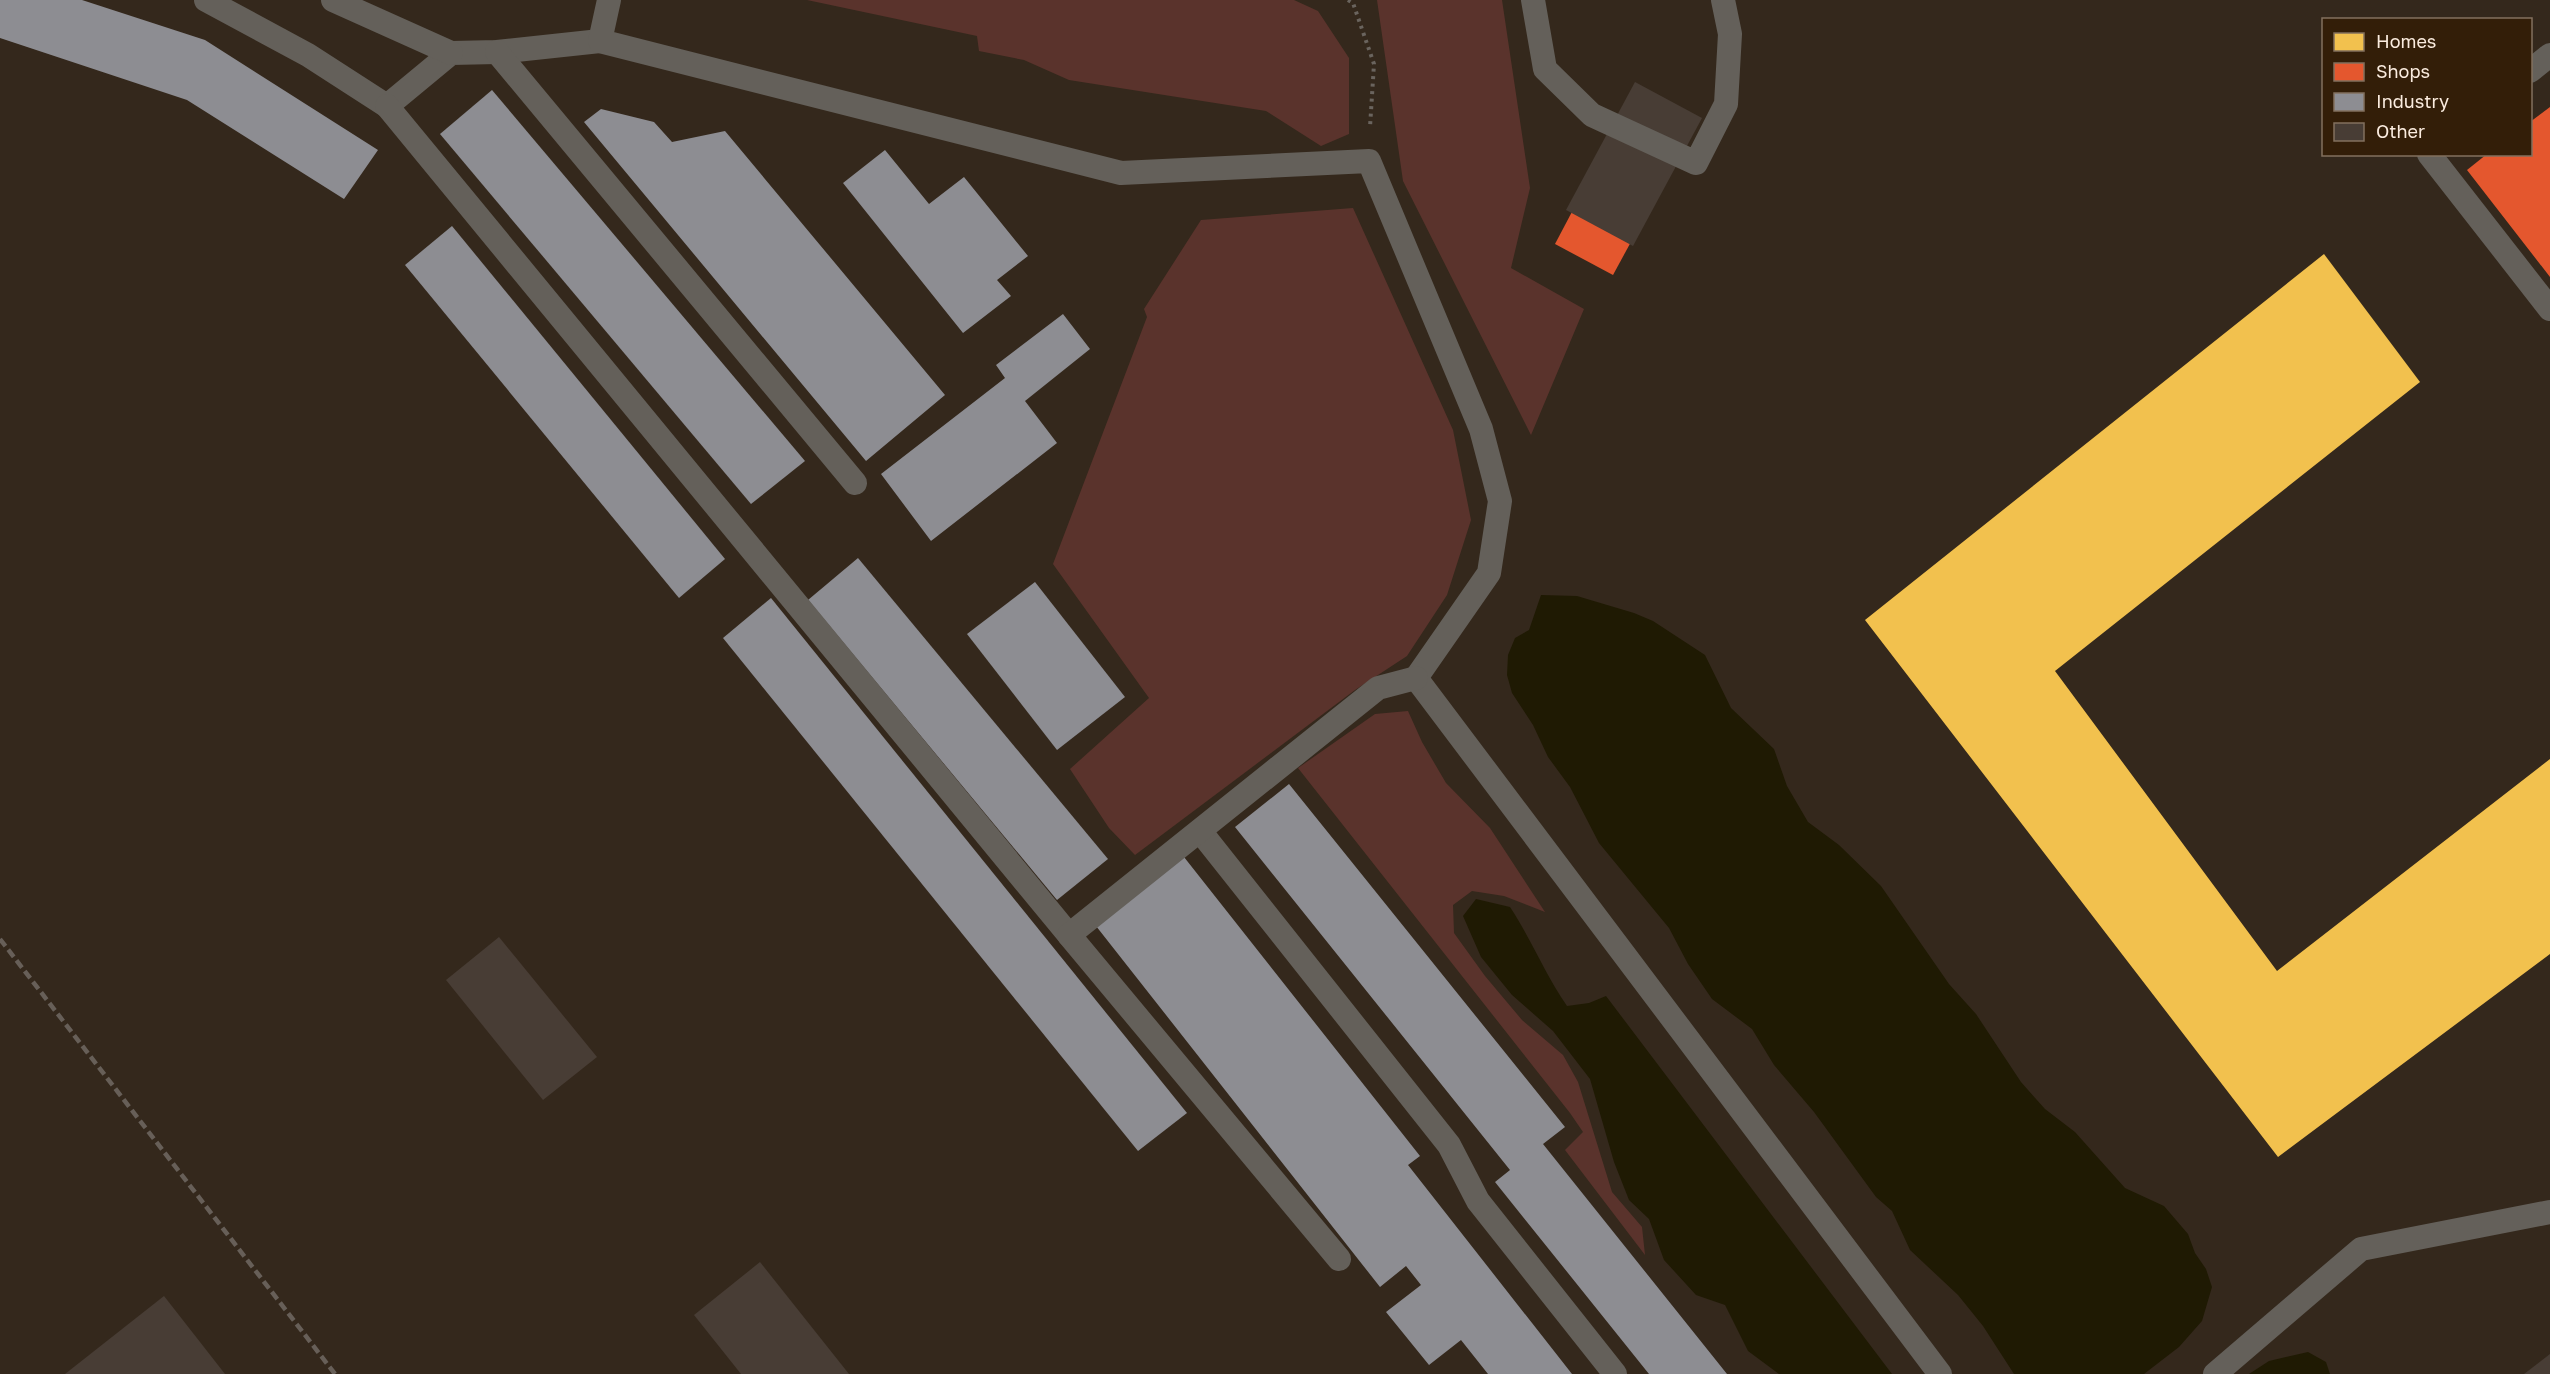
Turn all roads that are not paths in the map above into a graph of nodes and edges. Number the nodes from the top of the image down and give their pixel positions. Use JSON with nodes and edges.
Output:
{"nodes":[{"id":1,"x":206,"y":0,"type":"edge"},
{"id":2,"x":333,"y":0,"type":"edge"},
{"id":3,"x":609,"y":0,"type":"edge"},
{"id":4,"x":1533,"y":0,"type":"edge"},
{"id":5,"x":1723,"y":0,"type":"edge"},
{"id":6,"x":600,"y":41,"type":"junction"},
{"id":7,"x":497,"y":52,"type":"junction"},
{"id":8,"x":452,"y":53,"type":"junction"},
{"id":9,"x":2550,"y":55,"type":"edge"},
{"id":10,"x":2532,"y":69,"type":"edge"},
{"id":11,"x":387,"y":106,"type":"junction"},
{"id":12,"x":2431,"y":156,"type":"edge"},
{"id":13,"x":2550,"y":309,"type":"edge"},
{"id":14,"x":855,"y":483,"type":"dead end"},
{"id":15,"x":1416,"y":678,"type":"junction"},
{"id":16,"x":1200,"y":831,"type":"junction"},
{"id":17,"x":1069,"y":935,"type":"junction"},
{"id":18,"x":2550,"y":1212,"type":"edge"},
{"id":19,"x":1339,"y":1259,"type":"dead end"},
{"id":20,"x":1615,"y":1374,"type":"edge"},
{"id":21,"x":1940,"y":1374,"type":"edge"},
{"id":22,"x":2215,"y":1374,"type":"edge"}],
"edges":[{"from":1,"to":11,"type":"lane"},
{"from":2,"to":8,"type":"lane"},
{"from":3,"to":6,"type":"lane"},
{"from":4,"to":5,"type":"lane"},
{"from":6,"to":7,"type":"lane"},
{"from":6,"to":15,"type":"lane"},
{"from":7,"to":8,"type":"lane"},
{"from":7,"to":14,"type":"lane"},
{"from":8,"to":11,"type":"lane"},
{"from":9,"to":10,"type":"lane"},
{"from":11,"to":17,"type":"lane"},
{"from":12,"to":13,"type":"lane"},
{"from":15,"to":16,"type":"lane"},
{"from":15,"to":21,"type":"lane"},
{"from":16,"to":17,"type":"lane"},
{"from":16,"to":20,"type":"lane"},
{"from":17,"to":19,"type":"lane"},
{"from":18,"to":22,"type":"lane"}]}
